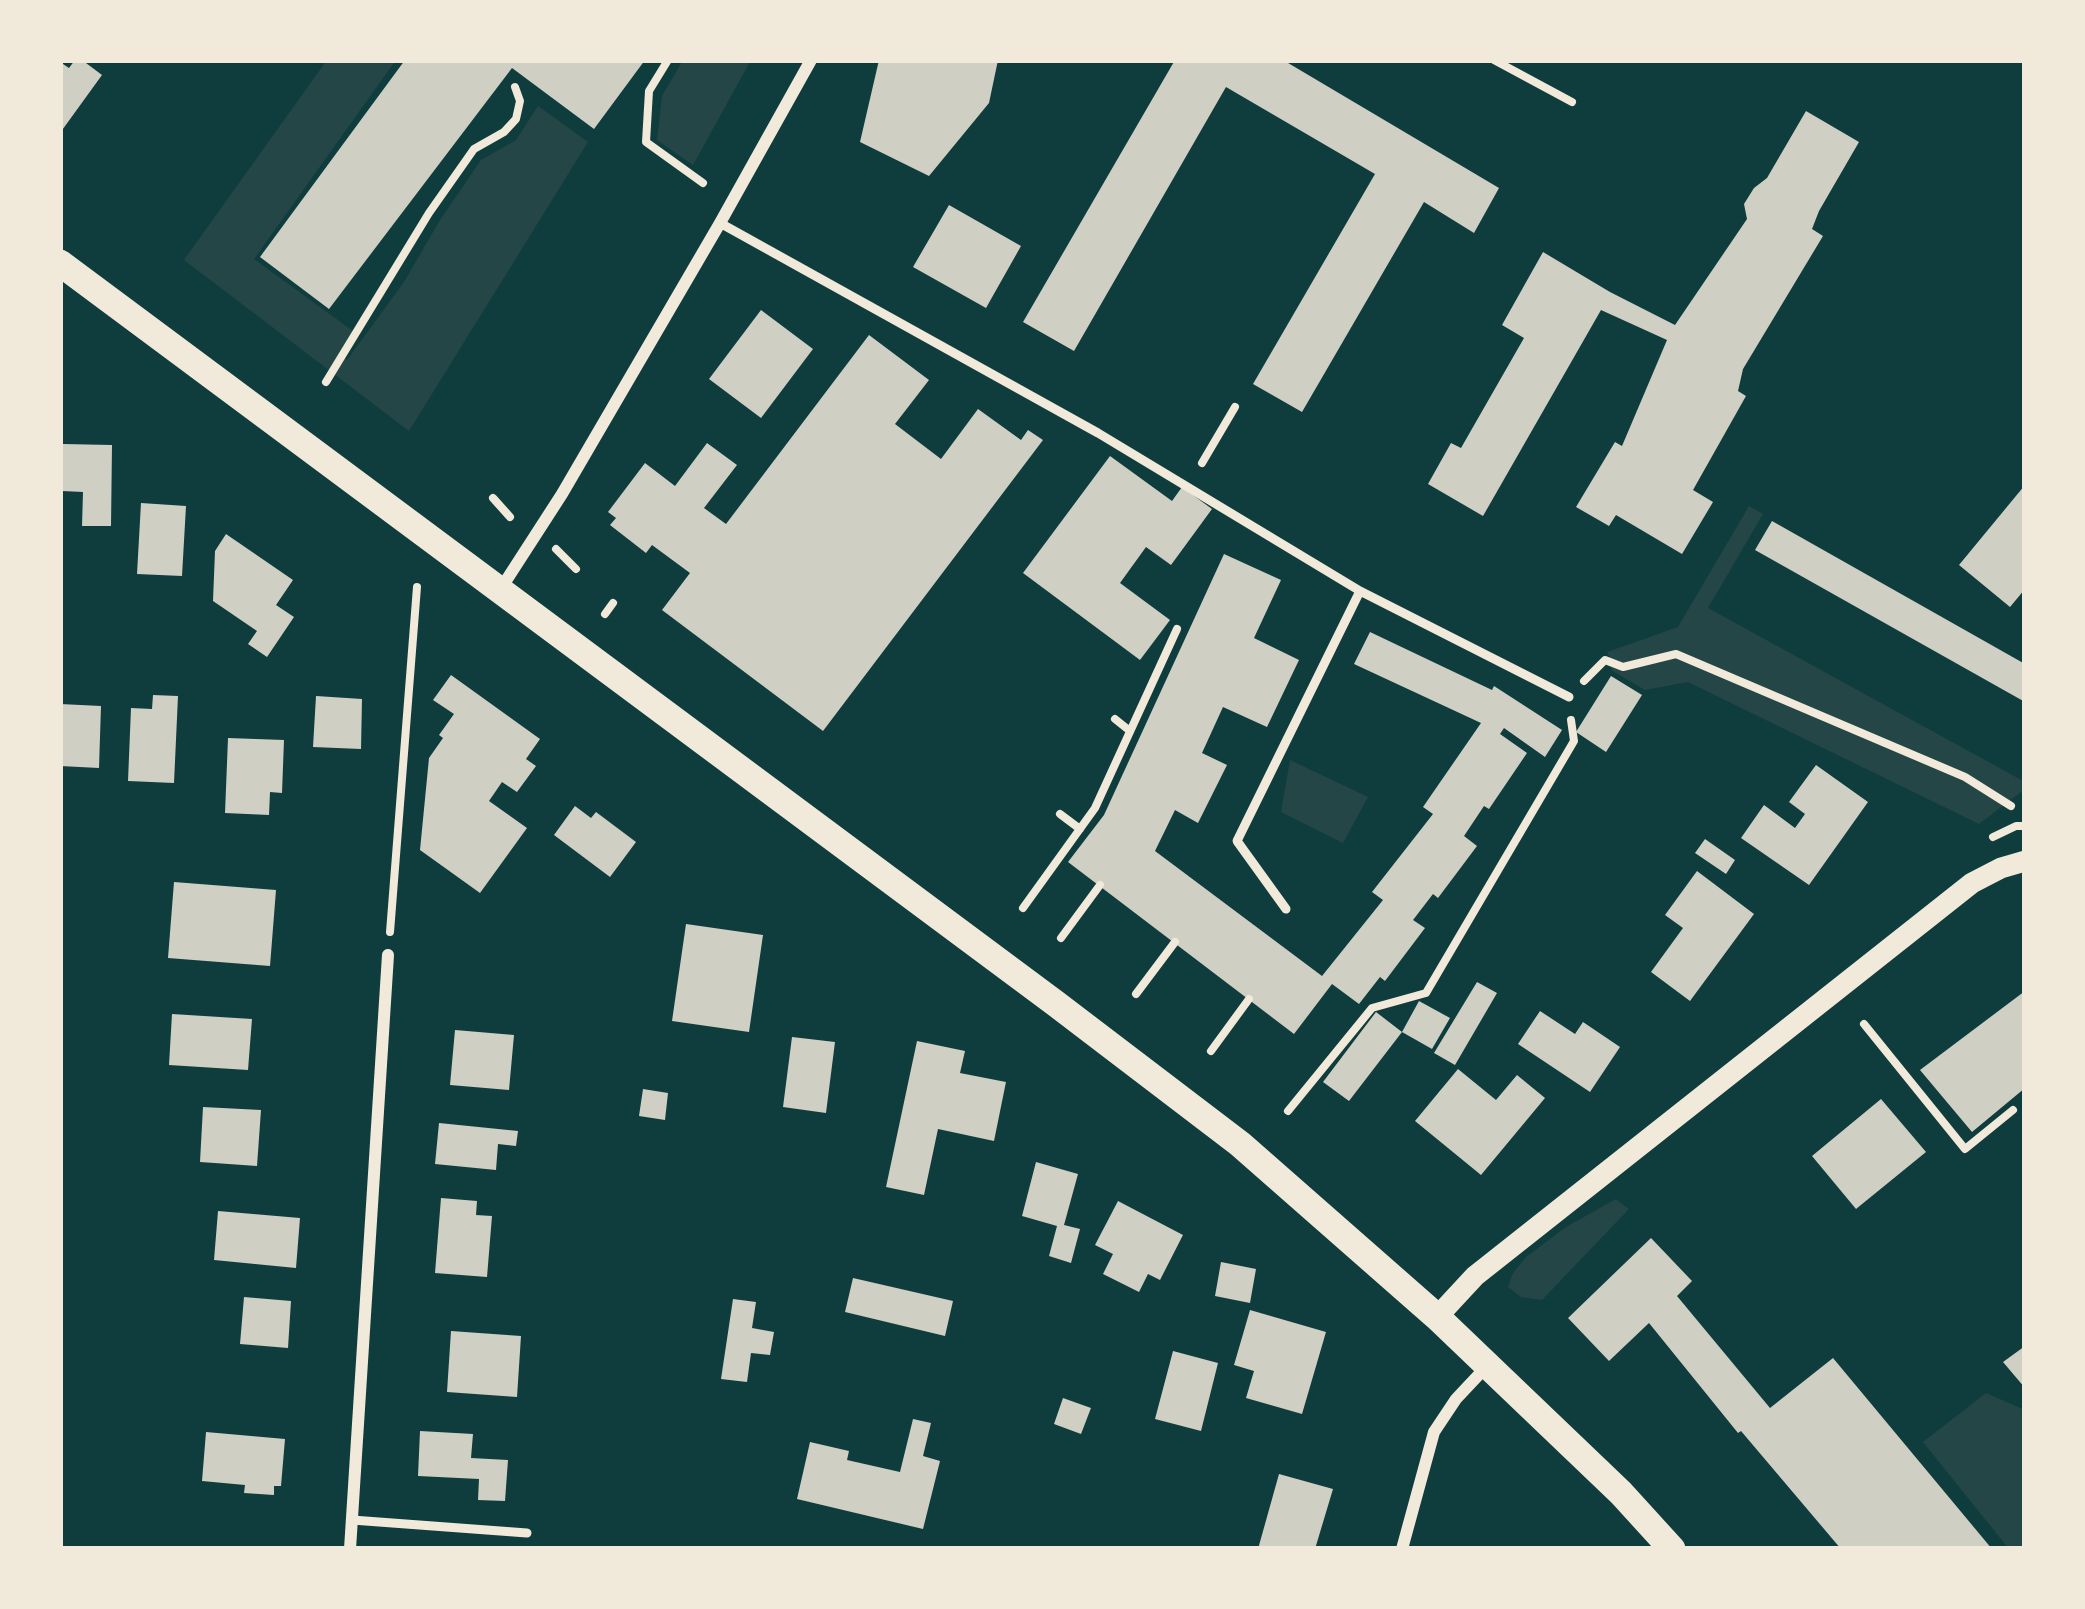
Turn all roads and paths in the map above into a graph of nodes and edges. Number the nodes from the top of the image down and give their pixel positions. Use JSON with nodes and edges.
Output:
{"nodes":[{"id":1,"x":668,"y":60,"type":"edge"},
{"id":2,"x":811,"y":60,"type":"edge"},
{"id":3,"x":1494,"y":60,"type":"edge"},
{"id":4,"x":515,"y":87,"type":"dead end"},
{"id":5,"x":1572,"y":102,"type":"dead end"},
{"id":6,"x":703,"y":183,"type":"dead end"},
{"id":7,"x":720,"y":223,"type":"junction"},
{"id":8,"x":62,"y":269,"type":"edge"},
{"id":9,"x":326,"y":382,"type":"dead end"},
{"id":10,"x":1235,"y":407,"type":"dead end"},
{"id":11,"x":1202,"y":463,"type":"dead end"},
{"id":12,"x":493,"y":499,"type":"dead end"},
{"id":13,"x":510,"y":517,"type":"dead end"},
{"id":14,"x":555,"y":547,"type":"dead end"},
{"id":15,"x":576,"y":569,"type":"dead end"},
{"id":16,"x":417,"y":587,"type":"dead end"},
{"id":17,"x":500,"y":590,"type":"junction"},
{"id":18,"x":1360,"y":591,"type":"junction"},
{"id":19,"x":613,"y":603,"type":"dead end"},
{"id":20,"x":605,"y":614,"type":"dead end"},
{"id":21,"x":1177,"y":629,"type":"dead end"},
{"id":22,"x":1569,"y":697,"type":"junction"},
{"id":23,"x":1115,"y":719,"type":"dead end"},
{"id":24,"x":1130,"y":731,"type":"junction"},
{"id":25,"x":2011,"y":806,"type":"dead end"},
{"id":26,"x":1060,"y":814,"type":"dead end"},
{"id":27,"x":1080,"y":829,"type":"junction"},
{"id":28,"x":2025,"y":861,"type":"edge"},
{"id":29,"x":1100,"y":885,"type":"dead end"},
{"id":30,"x":1023,"y":908,"type":"dead end"},
{"id":31,"x":1286,"y":909,"type":"dead end"},
{"id":32,"x":1061,"y":938,"type":"dead end"},
{"id":33,"x":1175,"y":942,"type":"dead end"},
{"id":34,"x":388,"y":955,"type":"joint"},
{"id":35,"x":1136,"y":994,"type":"dead end"},
{"id":36,"x":1249,"y":999,"type":"dead end"},
{"id":37,"x":1864,"y":1024,"type":"dead end"},
{"id":38,"x":1211,"y":1051,"type":"dead end"},
{"id":39,"x":2013,"y":1110,"type":"dead end"},
{"id":40,"x":1288,"y":1111,"type":"dead end"},
{"id":41,"x":1437,"y":1317,"type":"junction"},
{"id":42,"x":1487,"y":1366,"type":"junction"},
{"id":43,"x":352,"y":1520,"type":"junction"},
{"id":44,"x":527,"y":1533,"type":"dead end"},
{"id":45,"x":350,"y":1549,"type":"edge"},
{"id":46,"x":1402,"y":1549,"type":"edge"},
{"id":47,"x":1672,"y":1549,"type":"edge"}],
"edges":[{"from":1,"to":6,"type":"path"},
{"from":2,"to":7,"type":"street"},
{"from":3,"to":5,"type":"path"},
{"from":4,"to":9,"type":"path"},
{"from":7,"to":17,"type":"street"},
{"from":7,"to":18,"type":"lane"},
{"from":8,"to":17,"type":"main road"},
{"from":10,"to":11,"type":"path"},
{"from":12,"to":13,"type":"path"},
{"from":14,"to":15,"type":"path"},
{"from":16,"to":34,"type":"path"},
{"from":17,"to":41,"type":"main road"},
{"from":18,"to":22,"type":"lane"},
{"from":18,"to":31,"type":"lane"},
{"from":19,"to":20,"type":"path"},
{"from":21,"to":24,"type":"path"},
{"from":22,"to":25,"type":"path"},
{"from":22,"to":40,"type":"path"},
{"from":23,"to":24,"type":"path"},
{"from":24,"to":27,"type":"path"},
{"from":26,"to":27,"type":"path"},
{"from":27,"to":30,"type":"path"},
{"from":28,"to":41,"type":"street"},
{"from":29,"to":32,"type":"path"},
{"from":33,"to":35,"type":"path"},
{"from":34,"to":43,"type":"street"},
{"from":36,"to":38,"type":"path"},
{"from":37,"to":39,"type":"path"},
{"from":41,"to":42,"type":"main road"},
{"from":42,"to":46,"type":"street"},
{"from":42,"to":47,"type":"main road"},
{"from":43,"to":44,"type":"lane"},
{"from":43,"to":45,"type":"street"}]}
